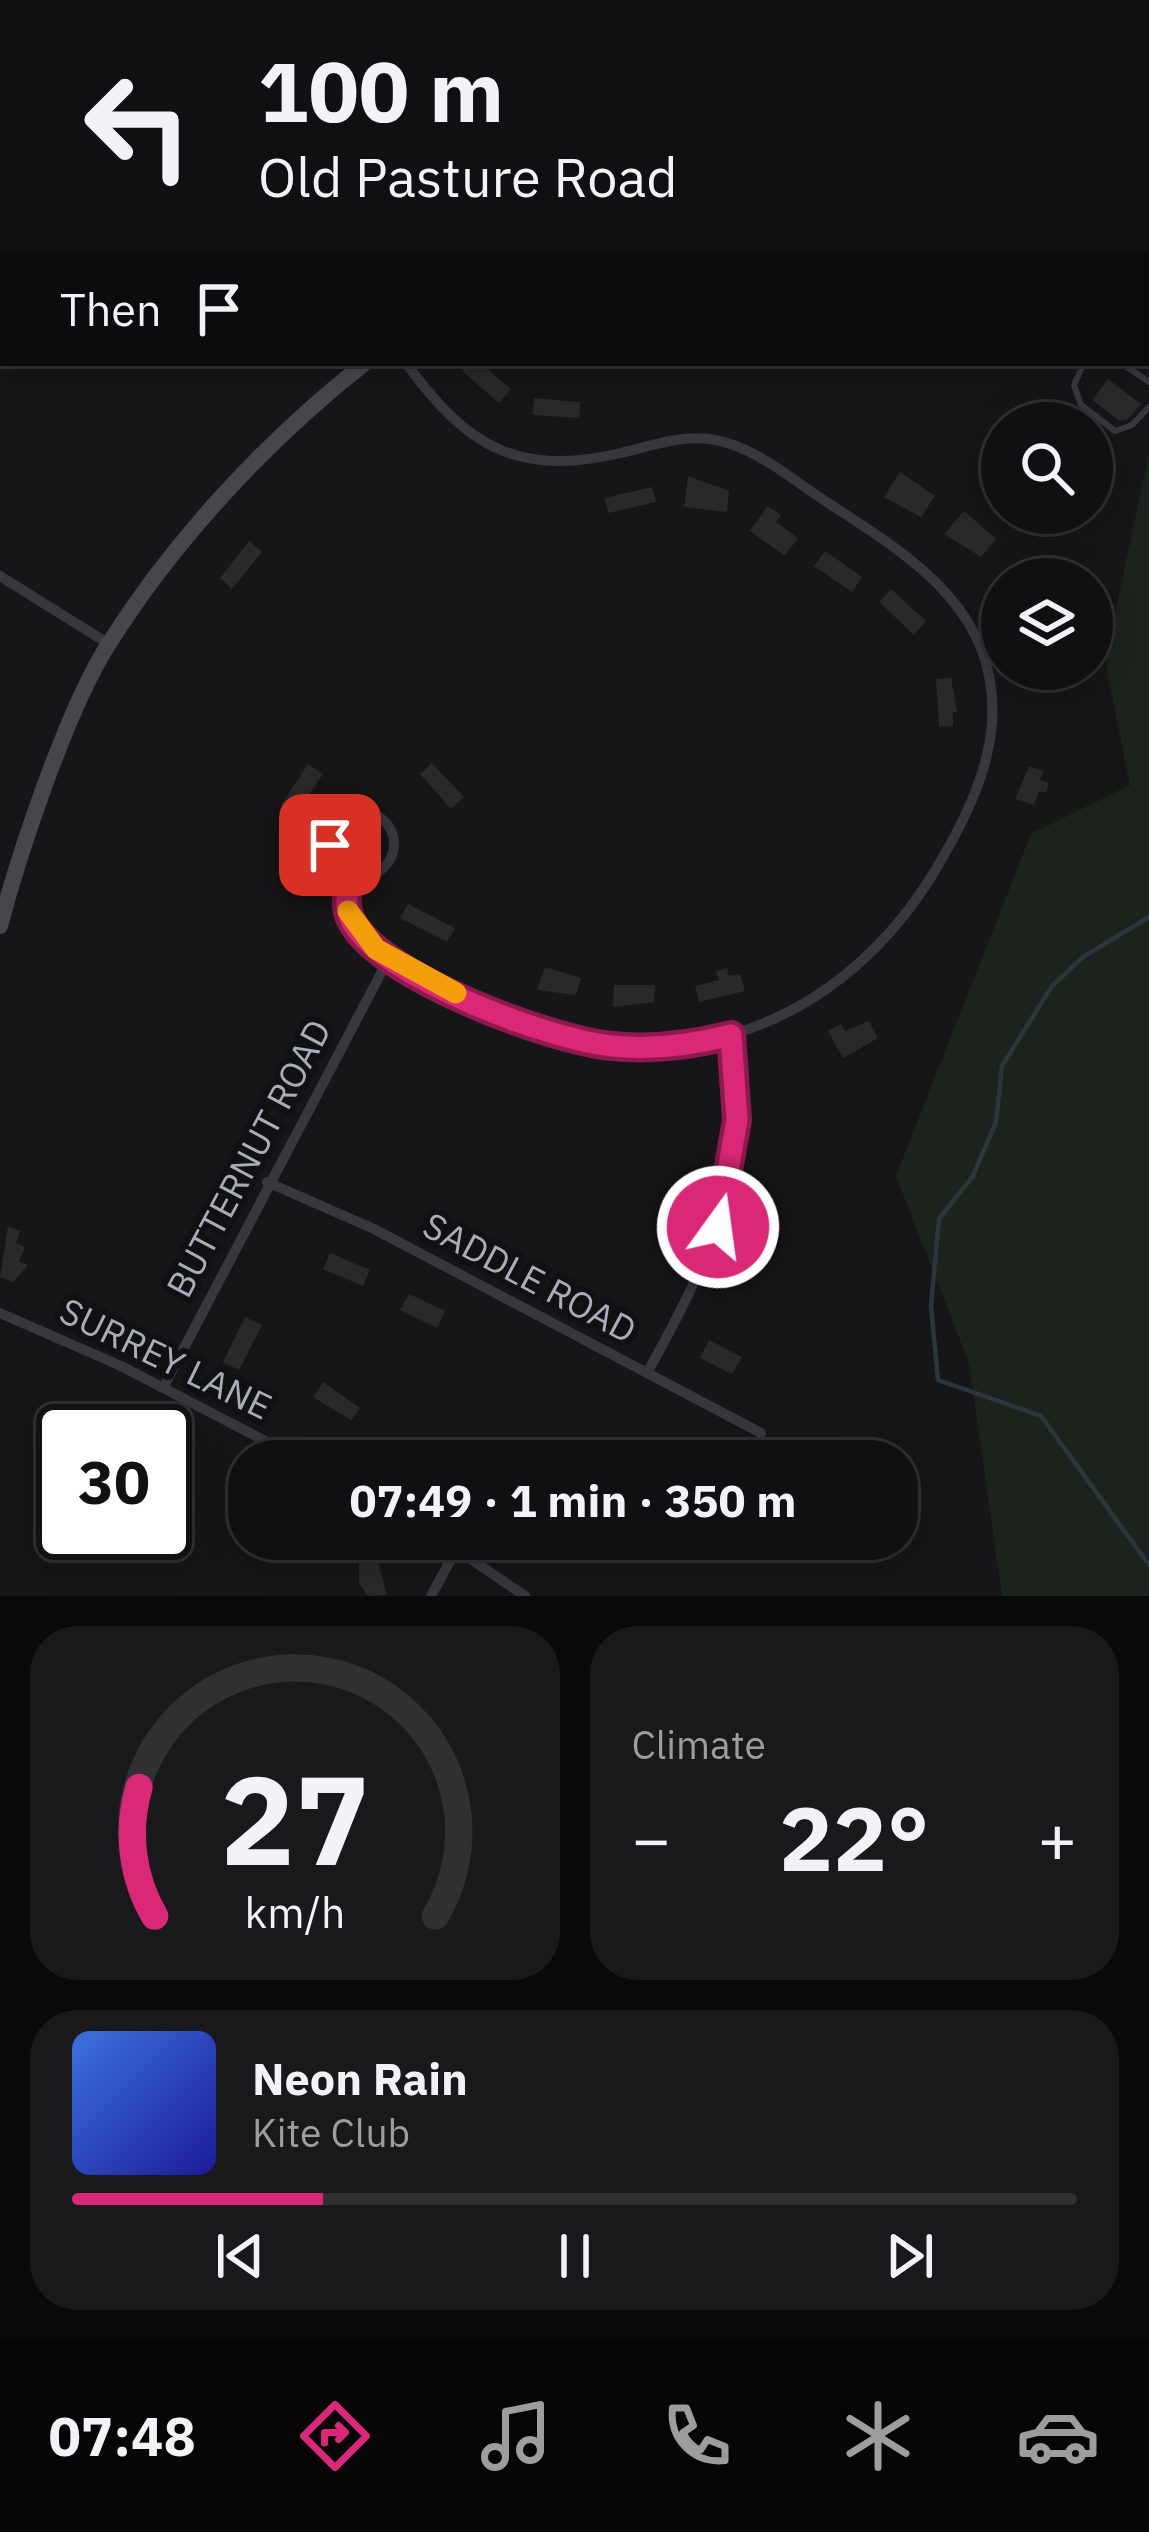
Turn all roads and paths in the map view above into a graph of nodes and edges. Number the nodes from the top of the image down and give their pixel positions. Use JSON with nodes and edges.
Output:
{"nodes":[{"id":1,"x":362,"y":366,"type":"edge"},
{"id":2,"x":409,"y":366,"type":"edge"},
{"id":3,"x":1083,"y":366,"type":"edge"},
{"id":4,"x":1149,"y":407,"type":"edge"},
{"id":5,"x":0,"y":576,"type":"edge"},
{"id":6,"x":109,"y":644,"type":"junction"},
{"id":7,"x":352,"y":875,"type":"junction"},
{"id":8,"x":0,"y":926,"type":"edge"},
{"id":9,"x":389,"y":958,"type":"junction"},
{"id":10,"x":731,"y":1035,"type":"junction"},
{"id":11,"x":267,"y":1182,"type":"junction"},
{"id":12,"x":0,"y":1313,"type":"edge"},
{"id":13,"x":647,"y":1373,"type":"junction"},
{"id":14,"x":163,"y":1388,"type":"junction"},
{"id":15,"x":761,"y":1433,"type":"dead end"},
{"id":16,"x":263,"y":1440,"type":"edge"},
{"id":17,"x":451,"y":1560,"type":"edge"},
{"id":18,"x":473,"y":1560,"type":"edge"},
{"id":19,"x":431,"y":1596,"type":"edge"},
{"id":20,"x":525,"y":1596,"type":"edge"}],
"edges":[{"from":1,"to":6,"type":"street"},
{"from":2,"to":10,"type":"street"},
{"from":3,"to":4,"type":"lane"},
{"from":5,"to":6,"type":"street"},
{"from":6,"to":8,"type":"street"},
{"from":7,"to":7,"type":"street"},
{"from":7,"to":9,"type":"street"},
{"from":9,"to":10,"type":"street"},
{"from":9,"to":11,"type":"street","name":"BUTTERNUT ROAD"},
{"from":10,"to":13,"type":"street"},
{"from":11,"to":13,"type":"street","name":"SADDLE ROAD"},
{"from":11,"to":14,"type":"street","name":"BUTTERNUT ROAD"},
{"from":12,"to":14,"type":"street","name":"SURREY LANE"},
{"from":13,"to":15,"type":"street","name":"SADDLE ROAD"},
{"from":14,"to":16,"type":"street","name":"SURREY LANE"},
{"from":17,"to":19,"type":"street"},
{"from":18,"to":20,"type":"street"}]}
